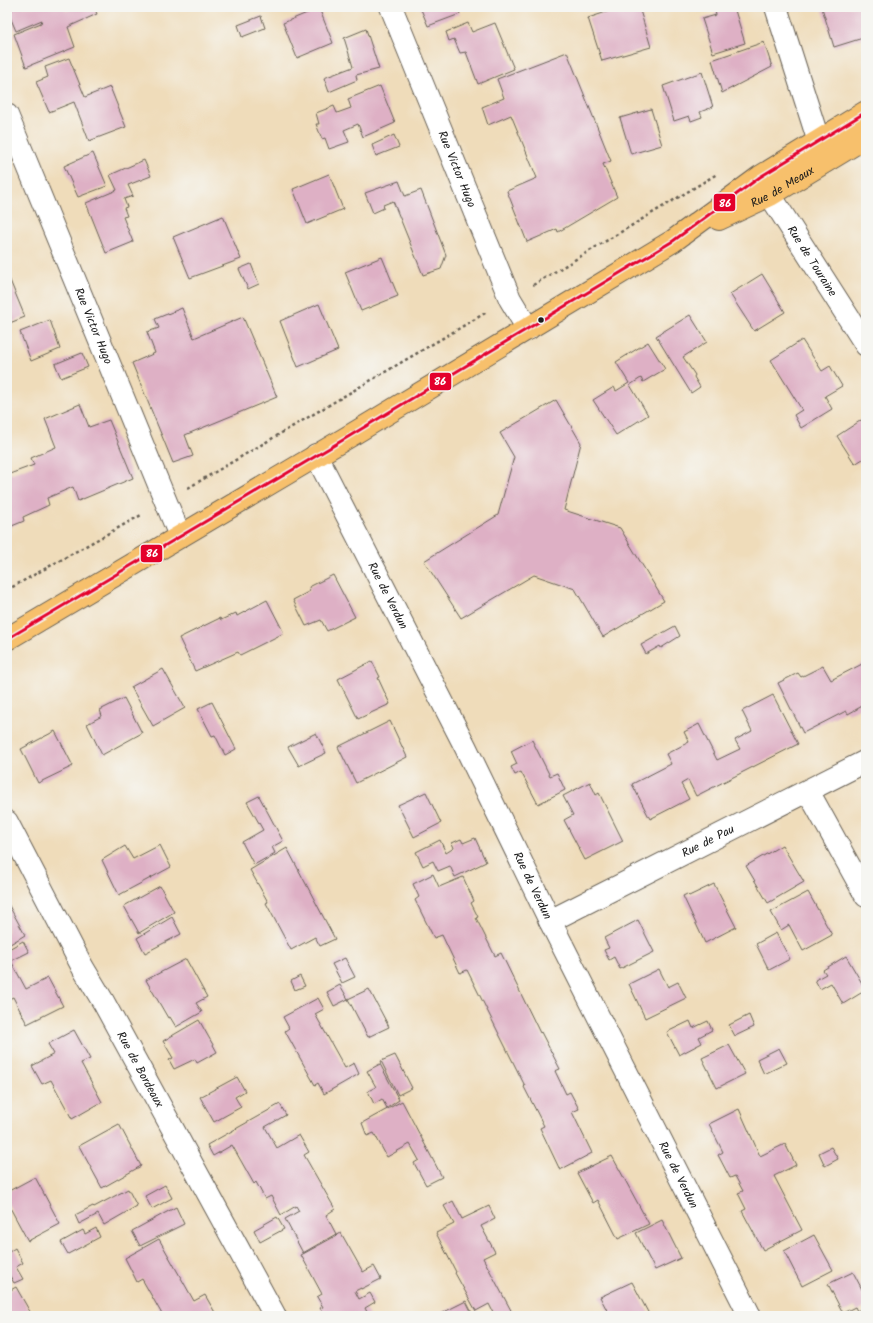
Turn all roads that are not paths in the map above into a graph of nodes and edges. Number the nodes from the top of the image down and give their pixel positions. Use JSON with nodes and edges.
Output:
{"nodes":[{"id":1,"x":390,"y":7,"type":"edge"},
{"id":2,"x":776,"y":7,"type":"edge"},
{"id":3,"x":866,"y":112,"type":"edge"},
{"id":4,"x":7,"y":115,"type":"edge"},
{"id":5,"x":866,"y":137,"type":"edge"},
{"id":6,"x":818,"y":141,"type":"junction"},
{"id":7,"x":825,"y":162,"type":"junction"},
{"id":8,"x":765,"y":186,"type":"junction"},
{"id":9,"x":528,"y":329,"type":"junction"},
{"id":10,"x":866,"y":345,"type":"edge"},
{"id":11,"x":316,"y":455,"type":"junction"},
{"id":12,"x":180,"y":536,"type":"junction"},
{"id":13,"x":7,"y":639,"type":"edge"},
{"id":14,"x":866,"y":761,"type":"edge"},
{"id":15,"x":808,"y":791,"type":"junction"},
{"id":16,"x":7,"y":822,"type":"edge"},
{"id":17,"x":866,"y":896,"type":"edge"},
{"id":18,"x":550,"y":921,"type":"junction"},
{"id":19,"x":275,"y":1316,"type":"edge"},
{"id":20,"x":750,"y":1316,"type":"edge"}],
"edges":[{"from":1,"to":9,"type":"street","name":"Rue Victor Hugo"},
{"from":2,"to":6,"type":"street"},
{"from":3,"to":6,"type":"main road","name":"Rue de Meaux"},
{"from":4,"to":12,"type":"street","name":"Rue Victor Hugo"},
{"from":5,"to":7,"type":"main road","name":"Rue de Meaux"},
{"from":6,"to":7,"type":"street"},
{"from":6,"to":8,"type":"main road","name":"Rue de Meaux"},
{"from":7,"to":8,"type":"main road","name":"Rue de Meaux"},
{"from":8,"to":9,"type":"main road","name":"Rue de Meaux"},
{"from":8,"to":10,"type":"street","name":"Rue de Touraine"},
{"from":9,"to":11,"type":"main road","name":"Rue de Meaux"},
{"from":11,"to":12,"type":"main road","name":"Rue de Meaux"},
{"from":11,"to":18,"type":"street","name":"Rue de Verdun"},
{"from":12,"to":13,"type":"main road","name":"Rue de Meaux"},
{"from":14,"to":15,"type":"street","name":"Rue de Pau"},
{"from":15,"to":17,"type":"street"},
{"from":15,"to":18,"type":"street","name":"Rue de Pau"},
{"from":16,"to":19,"type":"street","name":"Rue de Bordeaux"},
{"from":18,"to":20,"type":"street","name":"Rue de Verdun"}]}
